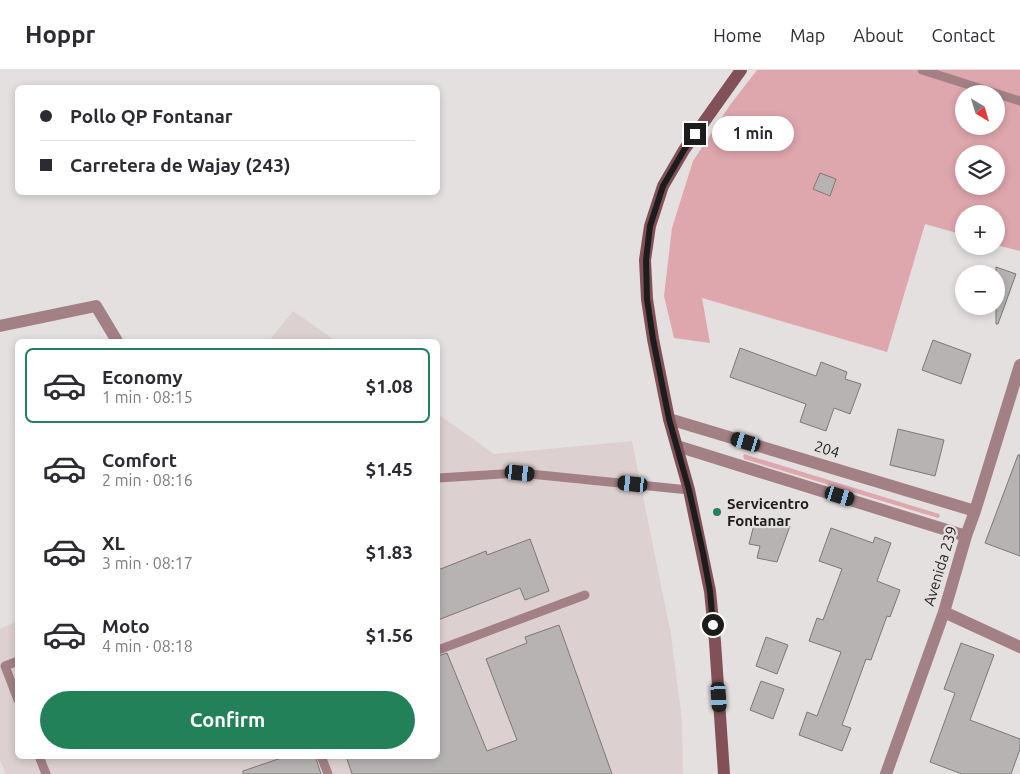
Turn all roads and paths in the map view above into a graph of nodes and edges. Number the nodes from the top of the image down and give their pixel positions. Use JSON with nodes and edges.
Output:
{"nodes":[{"id":1,"x":741,"y":70,"type":"edge"},
{"id":2,"x":922,"y":70,"type":"edge"},
{"id":3,"x":1020,"y":100,"type":"edge"},
{"id":4,"x":0,"y":326,"type":"edge"},
{"id":5,"x":116,"y":339,"type":"edge"},
{"id":6,"x":1020,"y":365,"type":"edge"},
{"id":7,"x":669,"y":419,"type":"junction"},
{"id":8,"x":678,"y":446,"type":"junction"},
{"id":9,"x":440,"y":478,"type":"edge"},
{"id":10,"x":689,"y":490,"type":"junction"},
{"id":11,"x":975,"y":511,"type":"junction"},
{"id":12,"x":966,"y":536,"type":"junction"},
{"id":13,"x":584,"y":595,"type":"dead end"},
{"id":14,"x":944,"y":612,"type":"junction"},
{"id":15,"x":1020,"y":647,"type":"edge"},
{"id":16,"x":440,"y":649,"type":"edge"},
{"id":17,"x":15,"y":662,"type":"edge"},
{"id":18,"x":15,"y":693,"type":"edge"},
{"id":19,"x":40,"y":759,"type":"edge"},
{"id":20,"x":322,"y":759,"type":"edge"},
{"id":21,"x":46,"y":774,"type":"edge"},
{"id":22,"x":328,"y":774,"type":"edge"},
{"id":23,"x":724,"y":774,"type":"edge"},
{"id":24,"x":886,"y":774,"type":"edge"}],
"edges":[{"from":1,"to":7,"type":"main road"},
{"from":2,"to":3,"type":"lane"},
{"from":4,"to":5,"type":"street"},
{"from":6,"to":11,"type":"street","name":"Avenida 239"},
{"from":7,"to":8,"type":"main road"},
{"from":7,"to":11,"type":"street","name":"204"},
{"from":8,"to":10,"type":"main road"},
{"from":8,"to":12,"type":"street"},
{"from":9,"to":10,"type":"lane"},
{"from":10,"to":23,"type":"main road"},
{"from":11,"to":12,"type":"street","name":"Avenida 239"},
{"from":12,"to":14,"type":"street","name":"Avenida 239"},
{"from":13,"to":16,"type":"lane"},
{"from":14,"to":15,"type":"street"},
{"from":14,"to":24,"type":"street","name":"Avenida 239"},
{"from":17,"to":18,"type":"lane"},
{"from":19,"to":21,"type":"lane"},
{"from":20,"to":22,"type":"lane"}]}
